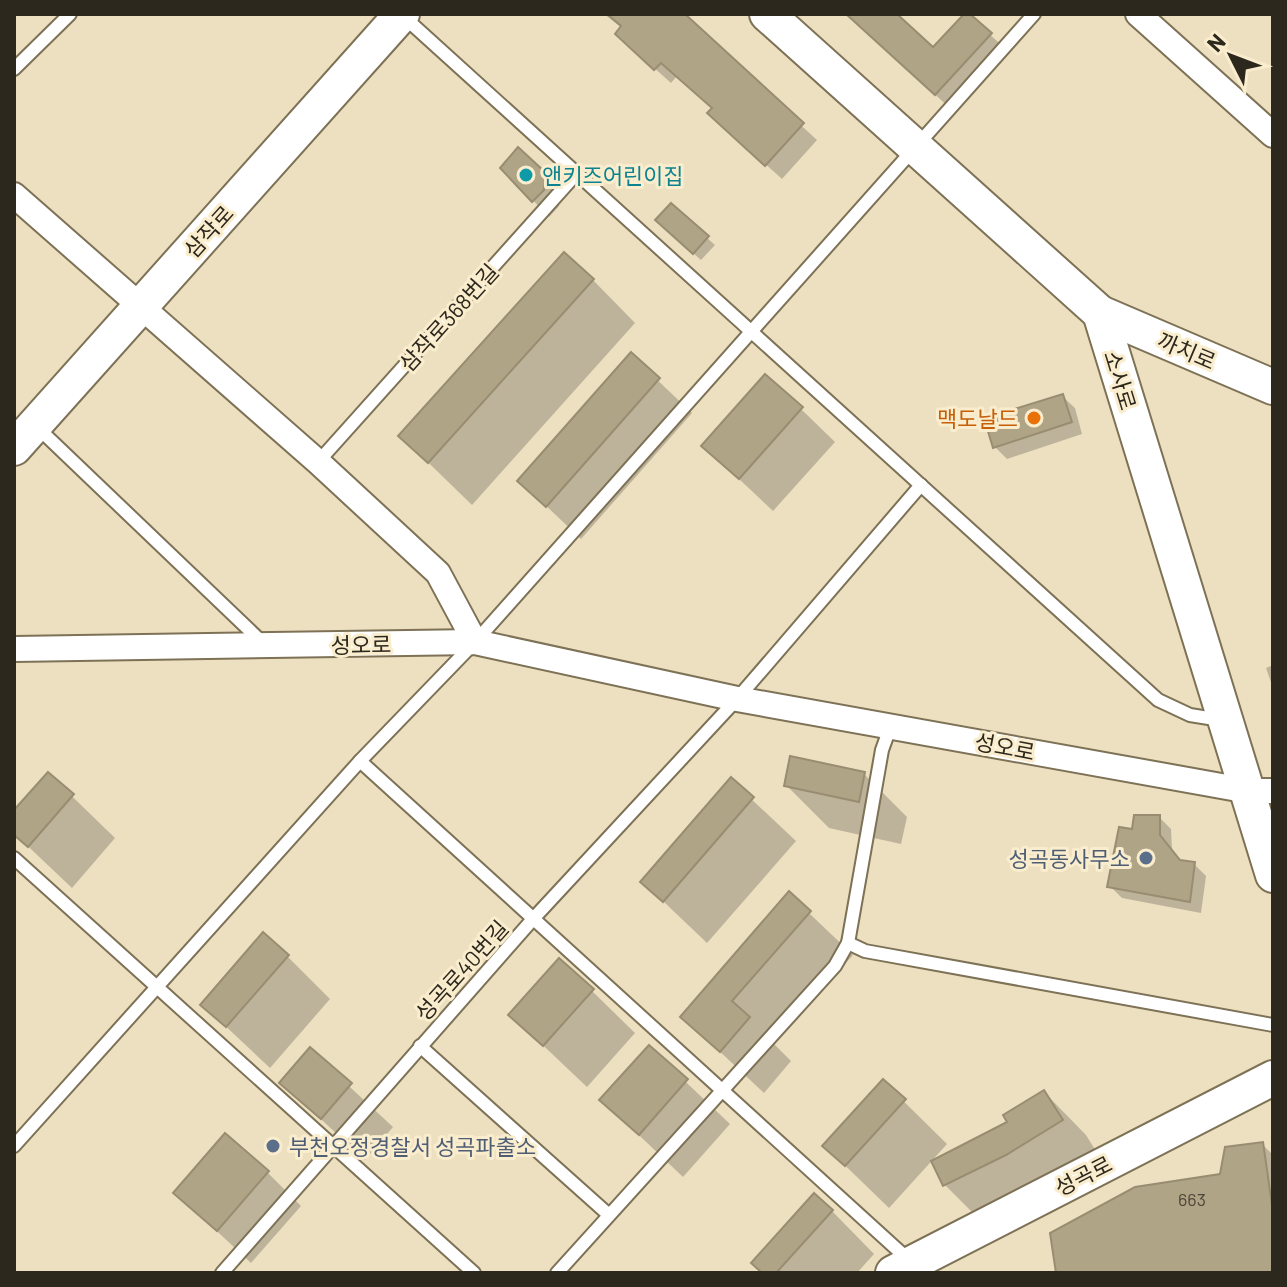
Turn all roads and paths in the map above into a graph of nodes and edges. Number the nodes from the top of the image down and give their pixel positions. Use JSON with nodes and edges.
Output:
{"nodes":[{"id":1,"x":70,"y":14,"type":"edge"},
{"id":2,"x":402,"y":14,"type":"edge"},
{"id":3,"x":767,"y":14,"type":"edge"},
{"id":4,"x":1034,"y":14,"type":"edge"},
{"id":5,"x":1138,"y":14,"type":"edge"},
{"id":6,"x":14,"y":69,"type":"edge"},
{"id":7,"x":1273,"y":135,"type":"edge"},
{"id":8,"x":914,"y":148,"type":"junction"},
{"id":9,"x":577,"y":173,"type":"junction"},
{"id":10,"x":14,"y":195,"type":"edge"},
{"id":11,"x":139,"y":308,"type":"junction"},
{"id":12,"x":1100,"y":313,"type":"junction"},
{"id":13,"x":751,"y":330,"type":"junction"},
{"id":14,"x":1273,"y":387,"type":"edge"},
{"id":15,"x":24,"y":436,"type":"edge"},
{"id":16,"x":318,"y":462,"type":"junction"},
{"id":17,"x":921,"y":485,"type":"junction"},
{"id":18,"x":475,"y":642,"type":"junction"},
{"id":19,"x":266,"y":646,"type":"junction"},
{"id":20,"x":14,"y":649,"type":"edge"},
{"id":21,"x":737,"y":699,"type":"junction"},
{"id":22,"x":1228,"y":721,"type":"junction"},
{"id":23,"x":891,"y":725,"type":"junction"},
{"id":24,"x":360,"y":761,"type":"junction"},
{"id":25,"x":1261,"y":791,"type":"edge"},
{"id":26,"x":14,"y":858,"type":"edge"},
{"id":27,"x":1273,"y":875,"type":"edge"},
{"id":28,"x":533,"y":919,"type":"junction"},
{"id":29,"x":848,"y":943,"type":"junction"},
{"id":30,"x":157,"y":987,"type":"junction"},
{"id":31,"x":1273,"y":1025,"type":"edge"},
{"id":32,"x":420,"y":1046,"type":"junction"},
{"id":33,"x":1273,"y":1078,"type":"edge"},
{"id":34,"x":723,"y":1090,"type":"junction"},
{"id":35,"x":17,"y":1137,"type":"edge"},
{"id":36,"x":332,"y":1145,"type":"junction"},
{"id":37,"x":609,"y":1215,"type":"junction"},
{"id":38,"x":905,"y":1269,"type":"edge"},
{"id":39,"x":222,"y":1273,"type":"edge"},
{"id":40,"x":474,"y":1273,"type":"edge"},
{"id":41,"x":557,"y":1273,"type":"edge"}],
"edges":[{"from":1,"to":6,"type":"lane"},
{"from":2,"to":9,"type":"lane"},
{"from":2,"to":11,"type":"street","name":"삼작로"},
{"from":3,"to":8,"type":"street"},
{"from":4,"to":8,"type":"lane"},
{"from":5,"to":7,"type":"street"},
{"from":8,"to":12,"type":"street"},
{"from":8,"to":13,"type":"lane"},
{"from":9,"to":13,"type":"lane"},
{"from":9,"to":16,"type":"lane","name":"삼작로368번길"},
{"from":10,"to":11,"type":"street"},
{"from":11,"to":15,"type":"street","name":"삼작로"},
{"from":11,"to":16,"type":"street"},
{"from":12,"to":14,"type":"street","name":"까치로"},
{"from":12,"to":22,"type":"street","name":"소사로"},
{"from":13,"to":17,"type":"lane"},
{"from":13,"to":18,"type":"lane"},
{"from":15,"to":19,"type":"lane"},
{"from":16,"to":18,"type":"street"},
{"from":17,"to":21,"type":"lane"},
{"from":17,"to":22,"type":"lane"},
{"from":18,"to":19,"type":"street","name":"성오로"},
{"from":18,"to":21,"type":"street","name":"성오로"},
{"from":18,"to":24,"type":"lane"},
{"from":19,"to":20,"type":"street","name":"성오로"},
{"from":21,"to":23,"type":"street","name":"성오로"},
{"from":21,"to":28,"type":"lane","name":"성곡로40번길"},
{"from":22,"to":25,"type":"street","name":"소사로"},
{"from":23,"to":25,"type":"street","name":"성오로"},
{"from":23,"to":29,"type":"lane"},
{"from":24,"to":28,"type":"lane"},
{"from":24,"to":30,"type":"lane"},
{"from":25,"to":27,"type":"street","name":"소사로"},
{"from":26,"to":30,"type":"lane"},
{"from":28,"to":32,"type":"lane","name":"성곡로40번길"},
{"from":28,"to":34,"type":"lane"},
{"from":29,"to":31,"type":"lane"},
{"from":29,"to":34,"type":"lane"},
{"from":30,"to":35,"type":"lane"},
{"from":30,"to":36,"type":"lane"},
{"from":32,"to":36,"type":"lane","name":"성곡로40번길"},
{"from":32,"to":37,"type":"lane"},
{"from":33,"to":38,"type":"street","name":"성곡로"},
{"from":34,"to":37,"type":"lane"},
{"from":34,"to":38,"type":"lane"},
{"from":36,"to":39,"type":"lane","name":"성곡로40번길"},
{"from":36,"to":40,"type":"lane"},
{"from":37,"to":41,"type":"lane"}]}
